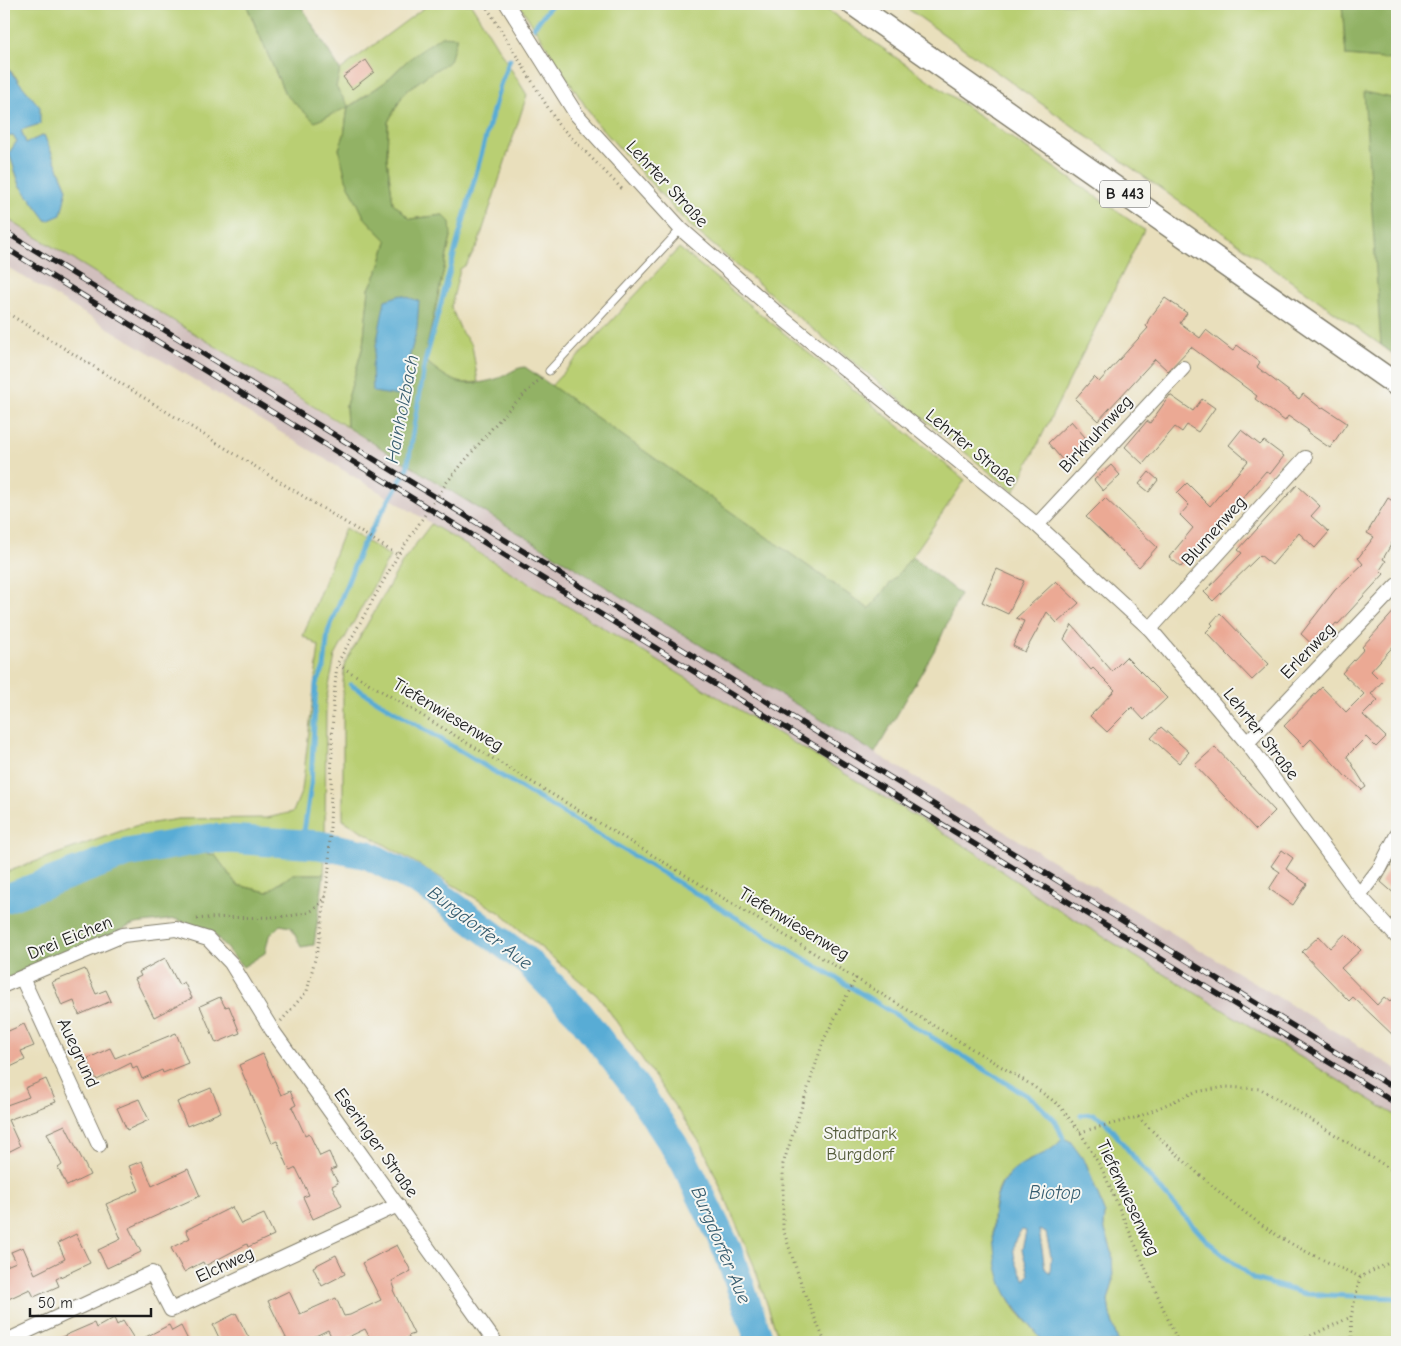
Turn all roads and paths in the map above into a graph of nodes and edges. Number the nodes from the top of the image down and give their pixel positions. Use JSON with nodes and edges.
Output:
{"nodes":[{"id":1,"x":507,"y":4,"type":"edge"},
{"id":2,"x":853,"y":4,"type":"edge"},
{"id":3,"x":681,"y":229,"type":"junction"},
{"id":4,"x":4,"y":311,"type":"edge"},
{"id":5,"x":1183,"y":368,"type":"dead end"},
{"id":6,"x":548,"y":371,"type":"joint"},
{"id":7,"x":1397,"y":385,"type":"edge"},
{"id":8,"x":1306,"y":458,"type":"dead end"},
{"id":9,"x":1037,"y":525,"type":"junction"},
{"id":10,"x":398,"y":555,"type":"junction"},
{"id":11,"x":1397,"y":585,"type":"edge"},
{"id":12,"x":1150,"y":629,"type":"junction"},
{"id":13,"x":337,"y":664,"type":"junction"},
{"id":14,"x":1247,"y":743,"type":"junction"},
{"id":15,"x":1397,"y":835,"type":"edge"},
{"id":16,"x":327,"y":894,"type":"junction"},
{"id":17,"x":1359,"y":896,"type":"junction"},
{"id":18,"x":176,"y":929,"type":"junction"},
{"id":19,"x":1397,"y":937,"type":"edge"},
{"id":20,"x":231,"y":963,"type":"joint"},
{"id":21,"x":22,"y":978,"type":"junction"},
{"id":22,"x":856,"y":978,"type":"junction"},
{"id":23,"x":4,"y":985,"type":"edge"},
{"id":24,"x":272,"y":1030,"type":"junction"},
{"id":25,"x":1138,"y":1117,"type":"junction"},
{"id":26,"x":1080,"y":1132,"type":"junction"},
{"id":27,"x":99,"y":1145,"type":"dead end"},
{"id":28,"x":1397,"y":1172,"type":"edge"},
{"id":29,"x":398,"y":1205,"type":"junction"},
{"id":30,"x":1397,"y":1259,"type":"edge"},
{"id":31,"x":1360,"y":1277,"type":"junction"},
{"id":32,"x":1351,"y":1317,"type":"junction"},
{"id":33,"x":4,"y":1342,"type":"edge"},
{"id":34,"x":495,"y":1342,"type":"edge"},
{"id":35,"x":825,"y":1342,"type":"edge"},
{"id":36,"x":1178,"y":1342,"type":"edge"},
{"id":37,"x":1297,"y":1342,"type":"edge"},
{"id":38,"x":1352,"y":1342,"type":"edge"}],
"edges":[{"from":1,"to":3,"type":"street","name":"Lehrter Straße"},
{"from":2,"to":7,"type":"main road","number":"B 443"},
{"from":3,"to":6,"type":"lane"},
{"from":3,"to":9,"type":"street","name":"Lehrter Straße"},
{"from":4,"to":10,"type":"path"},
{"from":5,"to":9,"type":"street","name":"Birkhuhnweg"},
{"from":6,"to":10,"type":"path"},
{"from":8,"to":12,"type":"street","name":"Blumenweg"},
{"from":9,"to":12,"type":"street","name":"Lehrter Straße"},
{"from":10,"to":13,"type":"path"},
{"from":11,"to":14,"type":"street","name":"Erlenweg"},
{"from":12,"to":14,"type":"street","name":"Lehrter Straße"},
{"from":13,"to":16,"type":"path"},
{"from":13,"to":22,"type":"path","name":"Tiefenwiesenweg"},
{"from":14,"to":17,"type":"street","name":"Lehrter Straße"},
{"from":15,"to":17,"type":"street"},
{"from":16,"to":18,"type":"path"},
{"from":16,"to":24,"type":"path"},
{"from":17,"to":19,"type":"street","name":"Lehrter Straße"},
{"from":18,"to":20,"type":"street","name":"Drei Eichen"},
{"from":18,"to":21,"type":"street","name":"Drei Eichen"},
{"from":20,"to":24,"type":"street","name":"Eseringer Straße"},
{"from":21,"to":23,"type":"street","name":"Drei Eichen"},
{"from":21,"to":27,"type":"street","name":"Auegrund"},
{"from":22,"to":26,"type":"path","name":"Tiefenwiesenweg"},
{"from":22,"to":35,"type":"path"},
{"from":24,"to":29,"type":"street","name":"Eseringer Straße"},
{"from":25,"to":26,"type":"path"},
{"from":25,"to":28,"type":"path"},
{"from":25,"to":31,"type":"path"},
{"from":26,"to":36,"type":"path","name":"Tiefenwiesenweg"},
{"from":29,"to":33,"type":"street","name":"Elchweg"},
{"from":29,"to":34,"type":"street","name":"Eseringer Straße"},
{"from":30,"to":31,"type":"path"},
{"from":31,"to":32,"type":"path"},
{"from":32,"to":37,"type":"path"},
{"from":32,"to":38,"type":"path"}]}
